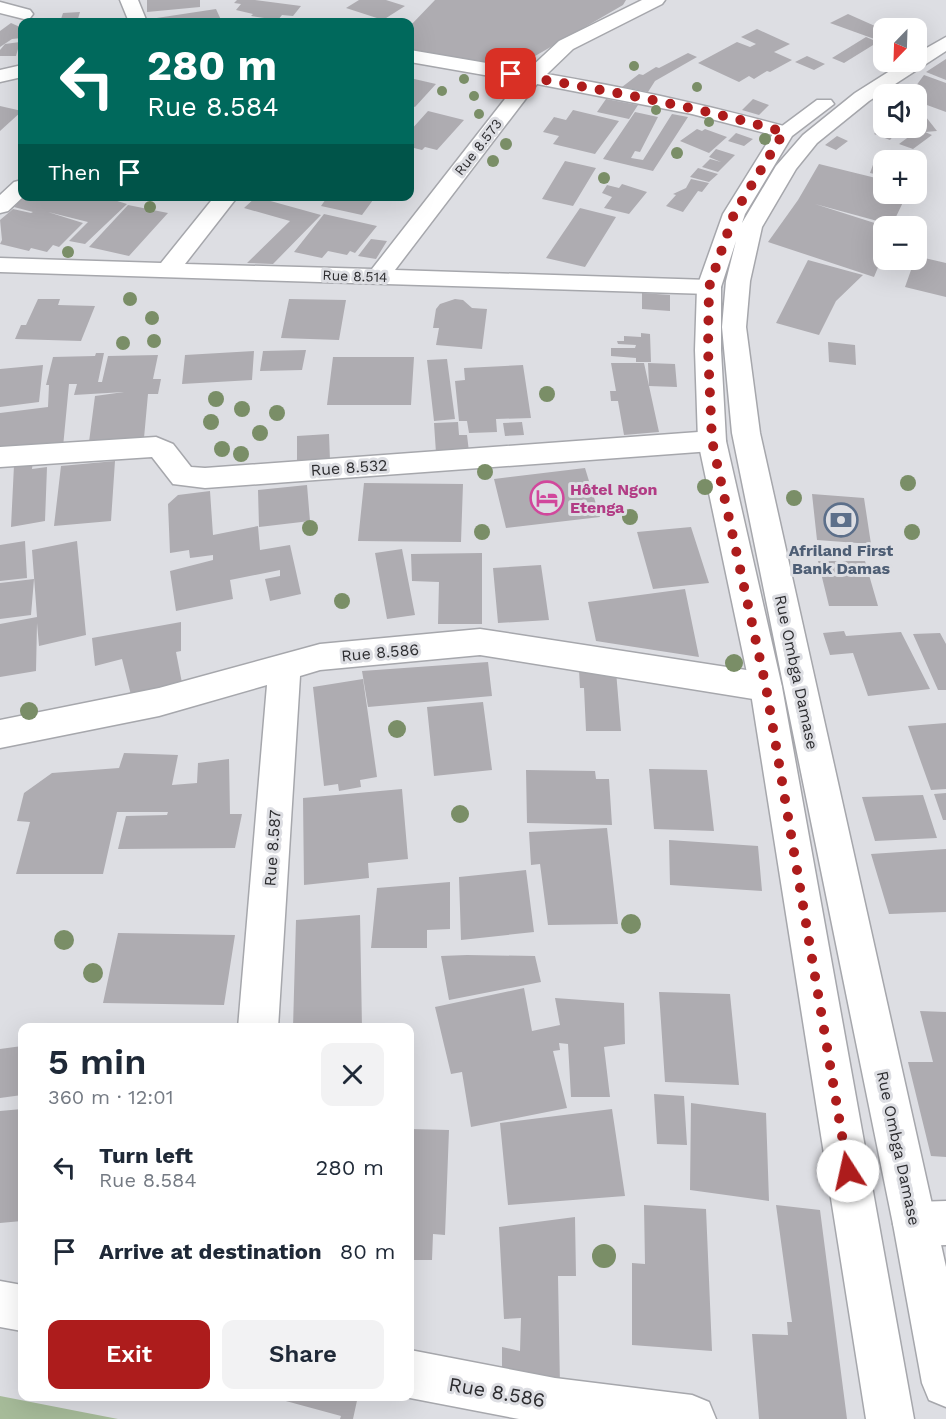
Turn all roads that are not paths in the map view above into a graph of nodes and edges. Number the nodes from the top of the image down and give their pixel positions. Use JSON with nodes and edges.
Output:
{"nodes":[{"id":1,"x":129,"y":0,"type":"edge"},
{"id":2,"x":656,"y":0,"type":"edge"},
{"id":3,"x":0,"y":7,"type":"edge"},
{"id":4,"x":24,"y":14,"type":"dead end"},
{"id":5,"x":136,"y":18,"type":"edge"},
{"id":6,"x":946,"y":23,"type":"edge"},
{"id":7,"x":927,"y":35,"type":"edge"},
{"id":8,"x":946,"y":43,"type":"edge"},
{"id":9,"x":414,"y":57,"type":"edge"},
{"id":10,"x":18,"y":72,"type":"edge"},
{"id":11,"x":873,"y":72,"type":"edge"},
{"id":12,"x":0,"y":76,"type":"edge"},
{"id":13,"x":532,"y":77,"type":"junction"},
{"id":14,"x":784,"y":132,"type":"junction"},
{"id":15,"x":18,"y":190,"type":"edge"},
{"id":16,"x":223,"y":201,"type":"edge"},
{"id":17,"x":0,"y":206,"type":"edge"},
{"id":18,"x":0,"y":265,"type":"edge"},
{"id":19,"x":168,"y":270,"type":"junction"},
{"id":20,"x":378,"y":277,"type":"junction"},
{"id":21,"x":709,"y":287,"type":"junction"},
{"id":22,"x":712,"y":441,"type":"junction"},
{"id":23,"x":0,"y":457,"type":"edge"},
{"id":24,"x":284,"y":668,"type":"junction"},
{"id":25,"x":766,"y":687,"type":"junction"},
{"id":26,"x":0,"y":734,"type":"edge"},
{"id":27,"x":258,"y":1023,"type":"edge"},
{"id":28,"x":931,"y":1223,"type":"edge"},
{"id":29,"x":0,"y":1304,"type":"edge"},
{"id":30,"x":18,"y":1307,"type":"edge"},
{"id":31,"x":414,"y":1375,"type":"edge"},
{"id":32,"x":946,"y":1383,"type":"edge"},
{"id":33,"x":692,"y":1419,"type":"edge"},
{"id":34,"x":890,"y":1419,"type":"edge"}],
"edges":[{"from":1,"to":5,"type":"street"},
{"from":2,"to":13,"type":"street","name":"Rue 8.573"},
{"from":3,"to":4,"type":"street"},
{"from":6,"to":7,"type":"street"},
{"from":8,"to":28,"type":"street","name":"Rue Ombga Damase"},
{"from":9,"to":13,"type":"street"},
{"from":10,"to":12,"type":"street"},
{"from":11,"to":14,"type":"street","name":"Rue Ombga Damase"},
{"from":13,"to":14,"type":"street"},
{"from":13,"to":20,"type":"street","name":"Rue 8.573"},
{"from":14,"to":21,"type":"street","name":"Rue Ombga Damase"},
{"from":15,"to":17,"type":"street"},
{"from":16,"to":19,"type":"street"},
{"from":18,"to":19,"type":"street","name":"Rue 8.514"},
{"from":19,"to":20,"type":"street","name":"Rue 8.514"},
{"from":20,"to":21,"type":"street","name":"Rue 8.514"},
{"from":21,"to":22,"type":"street","name":"Rue Ombga Damase"},
{"from":22,"to":23,"type":"street","name":"Rue 8.532"},
{"from":22,"to":25,"type":"street","name":"Rue Ombga Damase"},
{"from":24,"to":25,"type":"street","name":"Rue 8.586"},
{"from":24,"to":26,"type":"street","name":"Rue 8.586"},
{"from":24,"to":27,"type":"street","name":"Rue 8.587"},
{"from":25,"to":34,"type":"street","name":"Rue Ombga Damase"},
{"from":28,"to":32,"type":"street","name":"Rue Ombga Damase"},
{"from":29,"to":30,"type":"street"},
{"from":31,"to":33,"type":"street","name":"Rue 8.586"}]}
